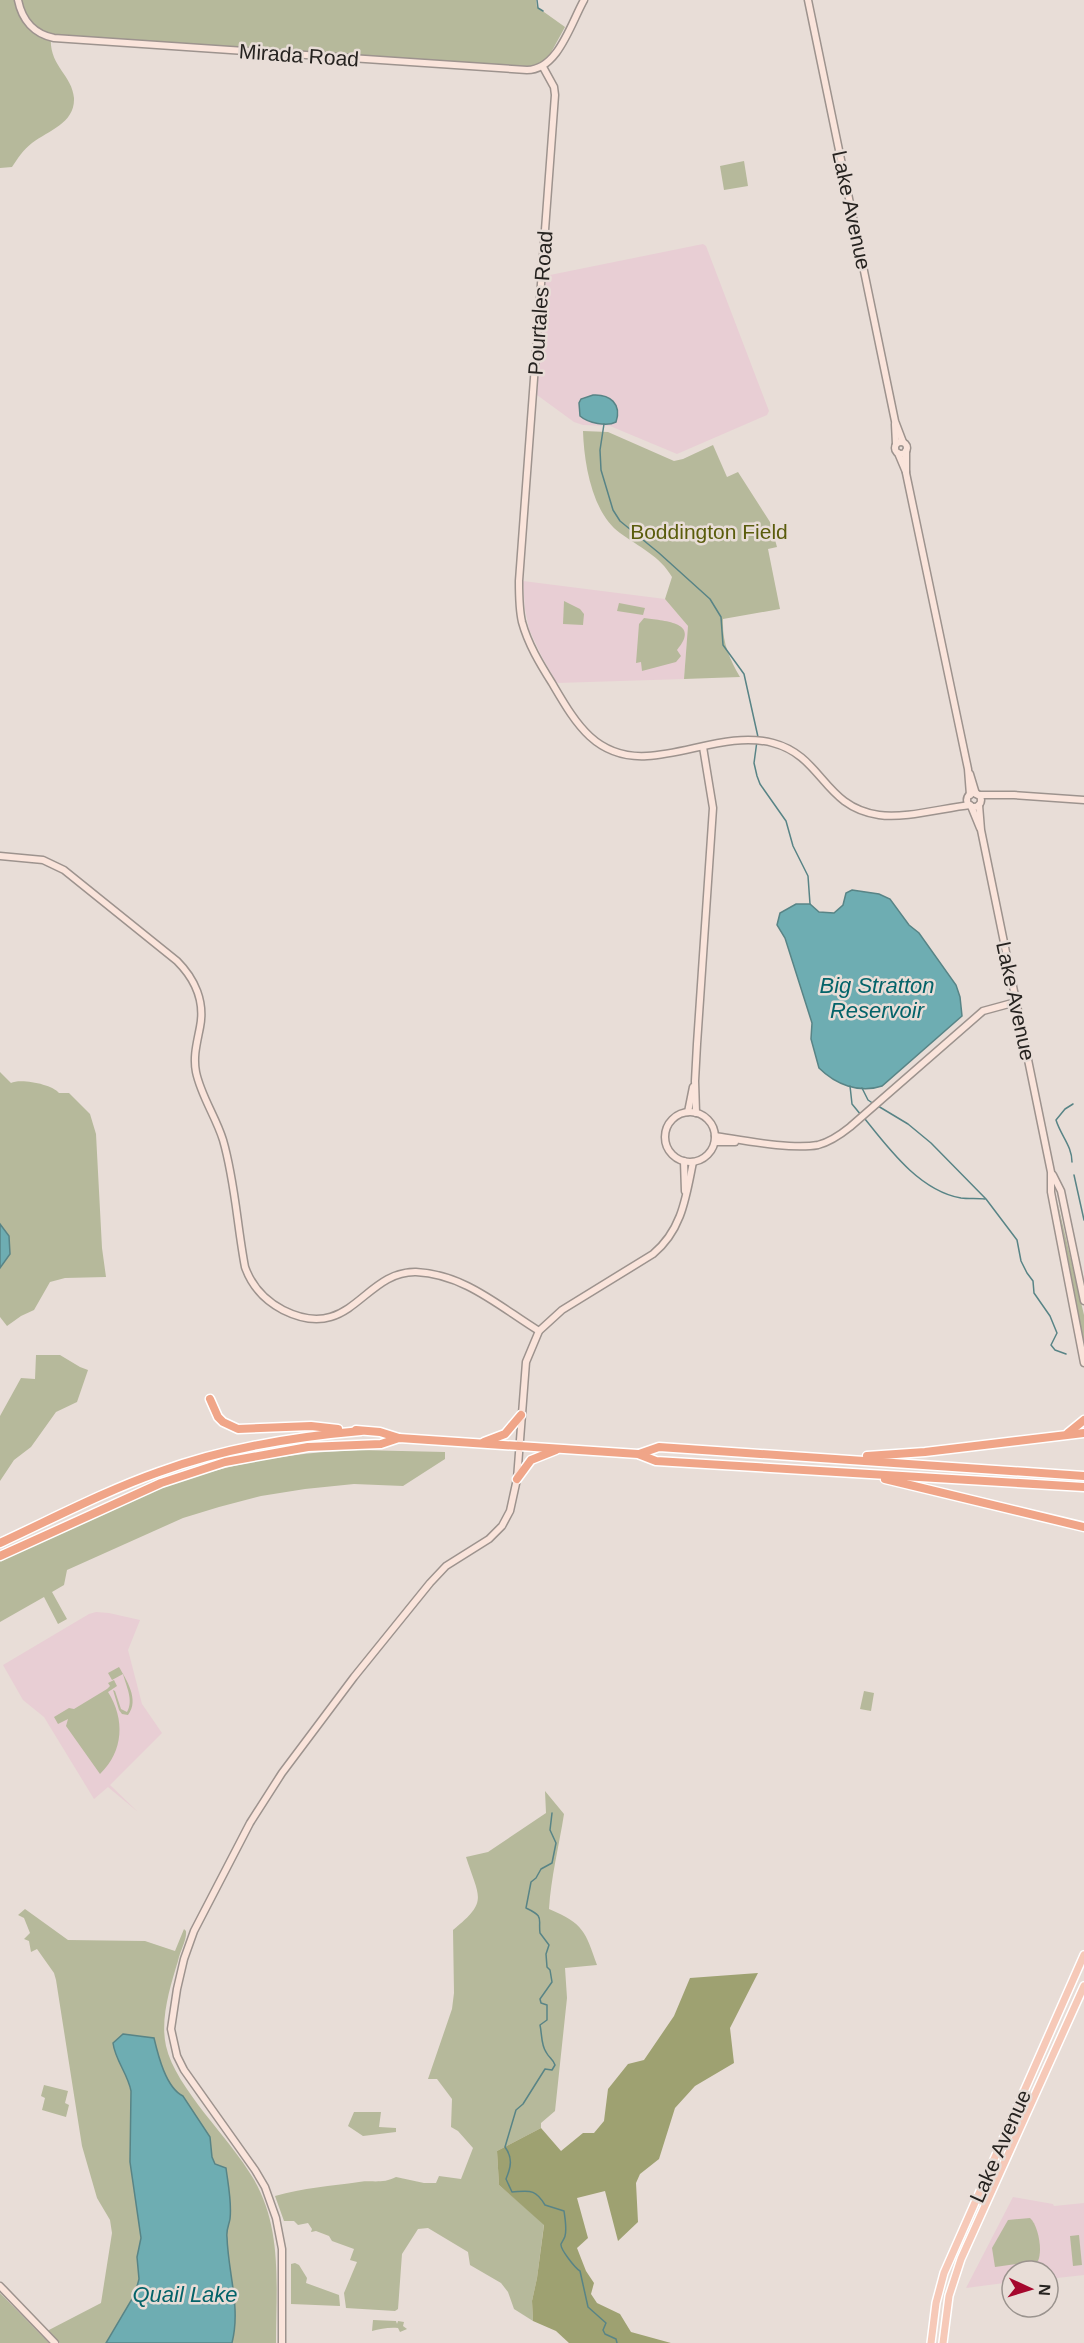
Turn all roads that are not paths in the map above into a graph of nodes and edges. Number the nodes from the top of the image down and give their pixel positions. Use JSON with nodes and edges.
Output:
{"nodes":[{"id":1,"x":18,"y":0,"type":"edge"},
{"id":2,"x":584,"y":0,"type":"edge"},
{"id":3,"x":808,"y":0,"type":"edge"},
{"id":4,"x":543,"y":68,"type":"junction"},
{"id":5,"x":899,"y":443,"type":"junction"},
{"id":6,"x":906,"y":451,"type":"junction"},
{"id":7,"x":898,"y":453,"type":"junction"},
{"id":8,"x":906,"y":473,"type":"junction"},
{"id":9,"x":703,"y":747,"type":"junction"},
{"id":10,"x":975,"y":798,"type":"junction"},
{"id":11,"x":1084,"y":800,"type":"edge"},
{"id":12,"x":970,"y":806,"type":"junction"},
{"id":13,"x":948,"y":807,"type":"junction"},
{"id":14,"x":981,"y":830,"type":"junction"},
{"id":15,"x":0,"y":856,"type":"edge"},
{"id":16,"x":1016,"y":1002,"type":"junction"},
{"id":17,"x":694,"y":1081,"type":"junction"},
{"id":18,"x":688,"y":1112,"type":"junction"},
{"id":19,"x":696,"y":1113,"type":"junction"},
{"id":20,"x":715,"y":1139,"type":"junction"},
{"id":21,"x":684,"y":1161,"type":"junction"},
{"id":22,"x":693,"y":1162,"type":"junction"},
{"id":23,"x":1051,"y":1172,"type":"junction"},
{"id":24,"x":686,"y":1195,"type":"junction"},
{"id":25,"x":1084,"y":1301,"type":"edge"},
{"id":26,"x":539,"y":1331,"type":"junction"},
{"id":27,"x":1084,"y":1363,"type":"edge"},
{"id":28,"x":210,"y":1399,"type":"dead end"},
{"id":29,"x":521,"y":1415,"type":"junction"},
{"id":30,"x":1084,"y":1420,"type":"edge"},
{"id":31,"x":361,"y":1431,"type":"junction"},
{"id":32,"x":1084,"y":1433,"type":"edge"},
{"id":33,"x":1067,"y":1434,"type":"junction"},
{"id":34,"x":399,"y":1438,"type":"junction"},
{"id":35,"x":480,"y":1443,"type":"junction"},
{"id":36,"x":519,"y":1446,"type":"junction"},
{"id":37,"x":558,"y":1449,"type":"junction"},
{"id":38,"x":638,"y":1454,"type":"junction"},
{"id":39,"x":804,"y":1456,"type":"junction"},
{"id":40,"x":837,"y":1471,"type":"junction"},
{"id":41,"x":1084,"y":1476,"type":"edge"},
{"id":42,"x":517,"y":1479,"type":"junction"},
{"id":43,"x":1084,"y":1487,"type":"edge"},
{"id":44,"x":1084,"y":1527,"type":"edge"},
{"id":45,"x":0,"y":1544,"type":"edge"},
{"id":46,"x":0,"y":1556,"type":"edge"},
{"id":47,"x":1084,"y":1954,"type":"edge"},
{"id":48,"x":1084,"y":1986,"type":"edge"},
{"id":49,"x":0,"y":2286,"type":"edge"},
{"id":50,"x":55,"y":2343,"type":"edge"},
{"id":51,"x":282,"y":2343,"type":"edge"},
{"id":52,"x":932,"y":2343,"type":"edge"},
{"id":53,"x":943,"y":2343,"type":"edge"}],
"edges":[{"from":1,"to":4,"type":"street","name":"Mirada Road"},
{"from":2,"to":4,"type":"street"},
{"from":3,"to":5,"type":"street","name":"Lake Avenue"},
{"from":4,"to":9,"type":"street","name":"Pourtales Road"},
{"from":5,"to":6,"type":"street","name":"Lake Avenue"},
{"from":5,"to":7,"type":"street","name":"Lake Avenue"},
{"from":6,"to":7,"type":"street"},
{"from":6,"to":8,"type":"street","name":"Lake Avenue"},
{"from":7,"to":8,"type":"street","name":"Lake Avenue"},
{"from":8,"to":10,"type":"street","name":"Lake Avenue"},
{"from":9,"to":13,"type":"street"},
{"from":9,"to":17,"type":"street"},
{"from":10,"to":11,"type":"street"},
{"from":10,"to":12,"type":"street","name":"Lake Avenue"},
{"from":10,"to":13,"type":"street"},
{"from":10,"to":14,"type":"street","name":"Lake Avenue"},
{"from":12,"to":13,"type":"street"},
{"from":12,"to":14,"type":"street","name":"Lake Avenue"},
{"from":14,"to":16,"type":"street","name":"Lake Avenue"},
{"from":15,"to":26,"type":"street"},
{"from":16,"to":20,"type":"street"},
{"from":16,"to":23,"type":"street","name":"Lake Avenue"},
{"from":17,"to":18,"type":"street"},
{"from":17,"to":19,"type":"street"},
{"from":18,"to":19,"type":"street"},
{"from":18,"to":21,"type":"street"},
{"from":19,"to":20,"type":"street"},
{"from":20,"to":22,"type":"street"},
{"from":21,"to":22,"type":"street"},
{"from":21,"to":24,"type":"street"},
{"from":22,"to":24,"type":"street"},
{"from":23,"to":25,"type":"street","name":"Lake Avenue"},
{"from":23,"to":27,"type":"street","name":"Lake Avenue"},
{"from":24,"to":26,"type":"street"},
{"from":26,"to":29,"type":"street"},
{"from":28,"to":31,"type":"highway"},
{"from":29,"to":35,"type":"highway"},
{"from":29,"to":36,"type":"street"},
{"from":30,"to":33,"type":"highway"},
{"from":31,"to":34,"type":"highway"},
{"from":31,"to":45,"type":"highway"},
{"from":32,"to":33,"type":"highway"},
{"from":33,"to":39,"type":"highway"},
{"from":34,"to":35,"type":"highway"},
{"from":34,"to":46,"type":"highway"},
{"from":35,"to":36,"type":"highway"},
{"from":36,"to":37,"type":"highway"},
{"from":36,"to":42,"type":"street"},
{"from":37,"to":38,"type":"highway"},
{"from":37,"to":42,"type":"highway"},
{"from":38,"to":39,"type":"highway"},
{"from":38,"to":40,"type":"highway"},
{"from":39,"to":41,"type":"highway"},
{"from":40,"to":43,"type":"highway"},
{"from":40,"to":44,"type":"highway"},
{"from":42,"to":51,"type":"street"},
{"from":47,"to":52,"type":"main road","name":"Lake Avenue"},
{"from":48,"to":53,"type":"main road","name":"Lake Avenue"},
{"from":49,"to":50,"type":"street"}]}
